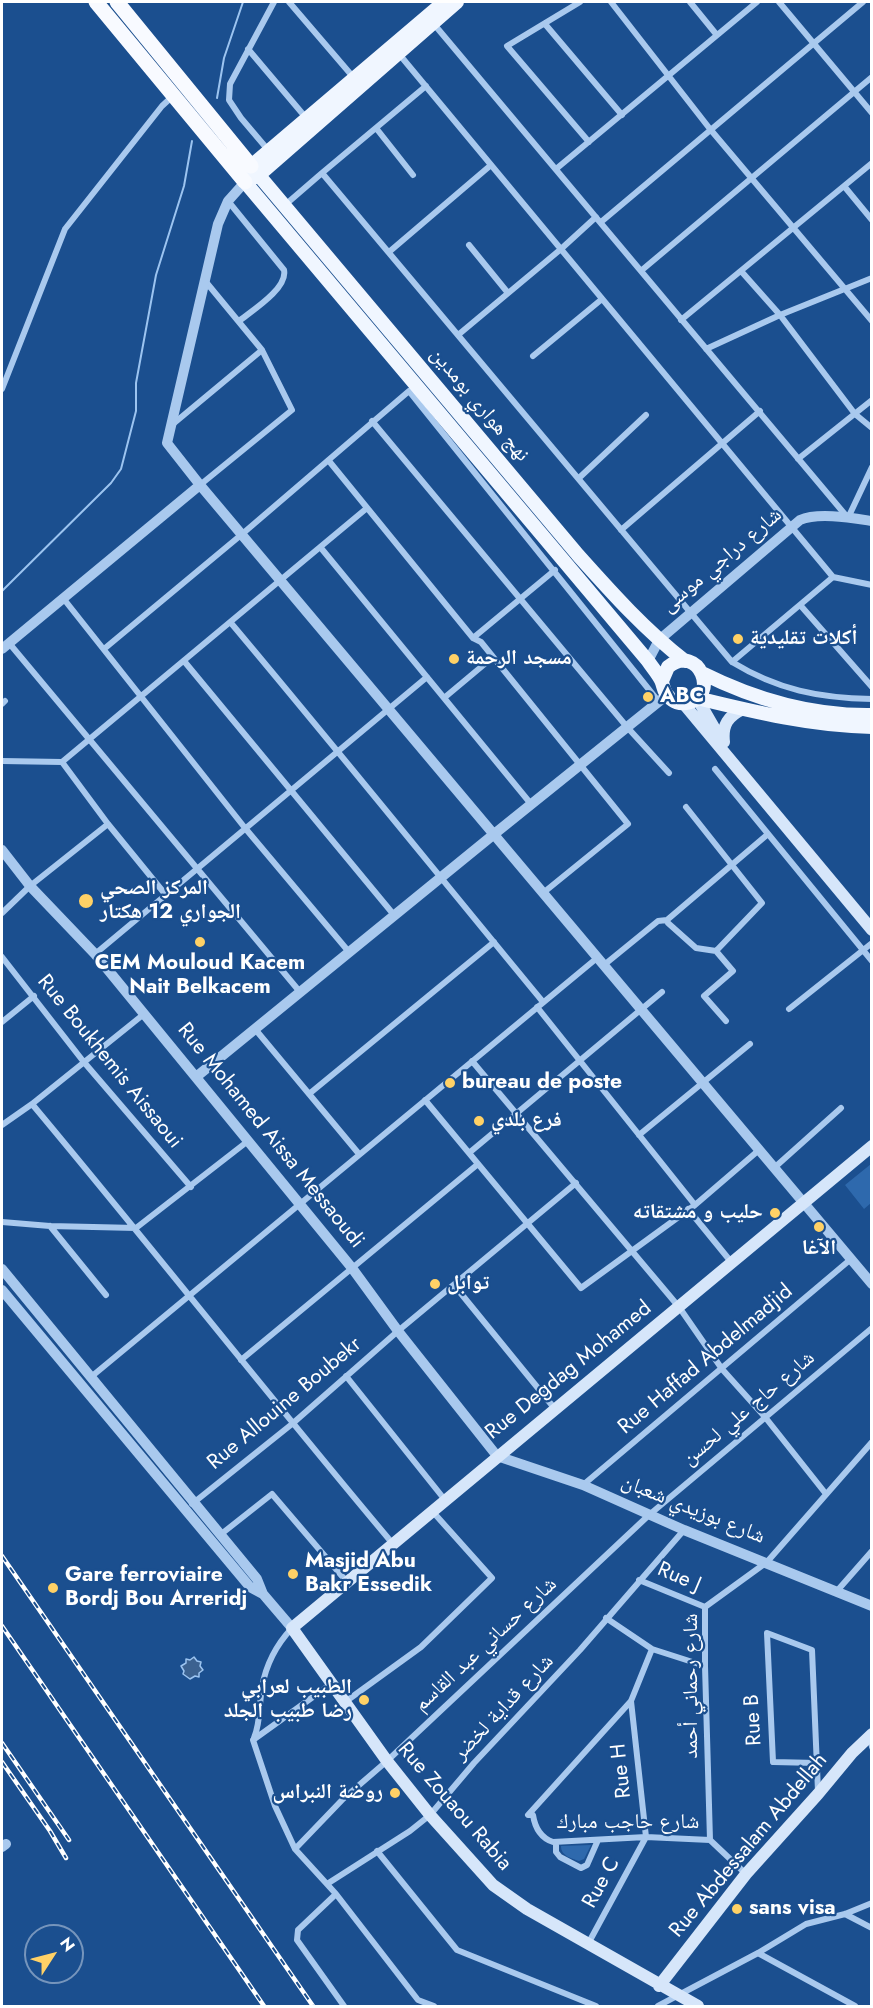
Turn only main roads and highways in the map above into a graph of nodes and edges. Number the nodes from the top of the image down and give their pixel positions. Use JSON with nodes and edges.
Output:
{"nodes":[{"id":1,"x":96,"y":2,"type":"edge"},
{"id":2,"x":117,"y":2,"type":"edge"},
{"id":3,"x":444,"y":2,"type":"edge"},
{"id":4,"x":457,"y":2,"type":"edge"},
{"id":5,"x":430,"y":19,"type":"junction"},
{"id":6,"x":146,"y":49,"type":"junction"},
{"id":7,"x":252,"y":174,"type":"junction"},
{"id":8,"x":686,"y":661,"type":"junction"},
{"id":9,"x":702,"y":673,"type":"junction"},
{"id":10,"x":662,"y":681,"type":"junction"},
{"id":11,"x":697,"y":698,"type":"junction"},
{"id":12,"x":683,"y":703,"type":"junction"},
{"id":13,"x":743,"y":709,"type":"junction"},
{"id":14,"x":872,"y":715,"type":"edge"},
{"id":15,"x":872,"y":727,"type":"edge"},
{"id":16,"x":725,"y":746,"type":"junction"},
{"id":17,"x":735,"y":765,"type":"junction"},
{"id":18,"x":872,"y":930,"type":"edge"},
{"id":19,"x":872,"y":1146,"type":"edge"},
{"id":20,"x":292,"y":1628,"type":"joint"},
{"id":21,"x":871,"y":1739,"type":"edge"},
{"id":22,"x":659,"y":1986,"type":"junction"},
{"id":23,"x":696,"y":2006,"type":"edge"}],
"edges":[{"from":1,"to":6,"type":"highway"},
{"from":2,"to":6,"type":"highway"},
{"from":3,"to":5,"type":"main road"},
{"from":4,"to":5,"type":"main road"},
{"from":5,"to":7,"type":"main road"},
{"from":5,"to":7,"type":"main road"},
{"from":6,"to":7,"type":"highway"},
{"from":7,"to":8,"type":"main road","name":"نهج هواري بومدين"},
{"from":7,"to":10,"type":"main road","name":"نهج هواري بومدين"},
{"from":8,"to":9,"type":"main road"},
{"from":8,"to":10,"type":"main road"},
{"from":9,"to":11,"type":"main road"},
{"from":9,"to":14,"type":"main road"},
{"from":10,"to":12,"type":"main road"},
{"from":11,"to":12,"type":"main road"},
{"from":11,"to":13,"type":"main road"},
{"from":11,"to":16,"type":"main road"},
{"from":12,"to":17,"type":"main road"},
{"from":13,"to":15,"type":"main road"},
{"from":13,"to":16,"type":"main road"},
{"from":16,"to":17,"type":"main road"},
{"from":17,"to":18,"type":"main road"},
{"from":19,"to":20,"type":"main road","name":"Rue Degdag Mohamed"},
{"from":20,"to":22,"type":"main road","name":"Rue Zouaou Rabia"},
{"from":21,"to":22,"type":"main road","name":"Rue Abdessalam Abdellah"},
{"from":22,"to":23,"type":"main road","name":"Rue Zouaou Rabia"}]}
